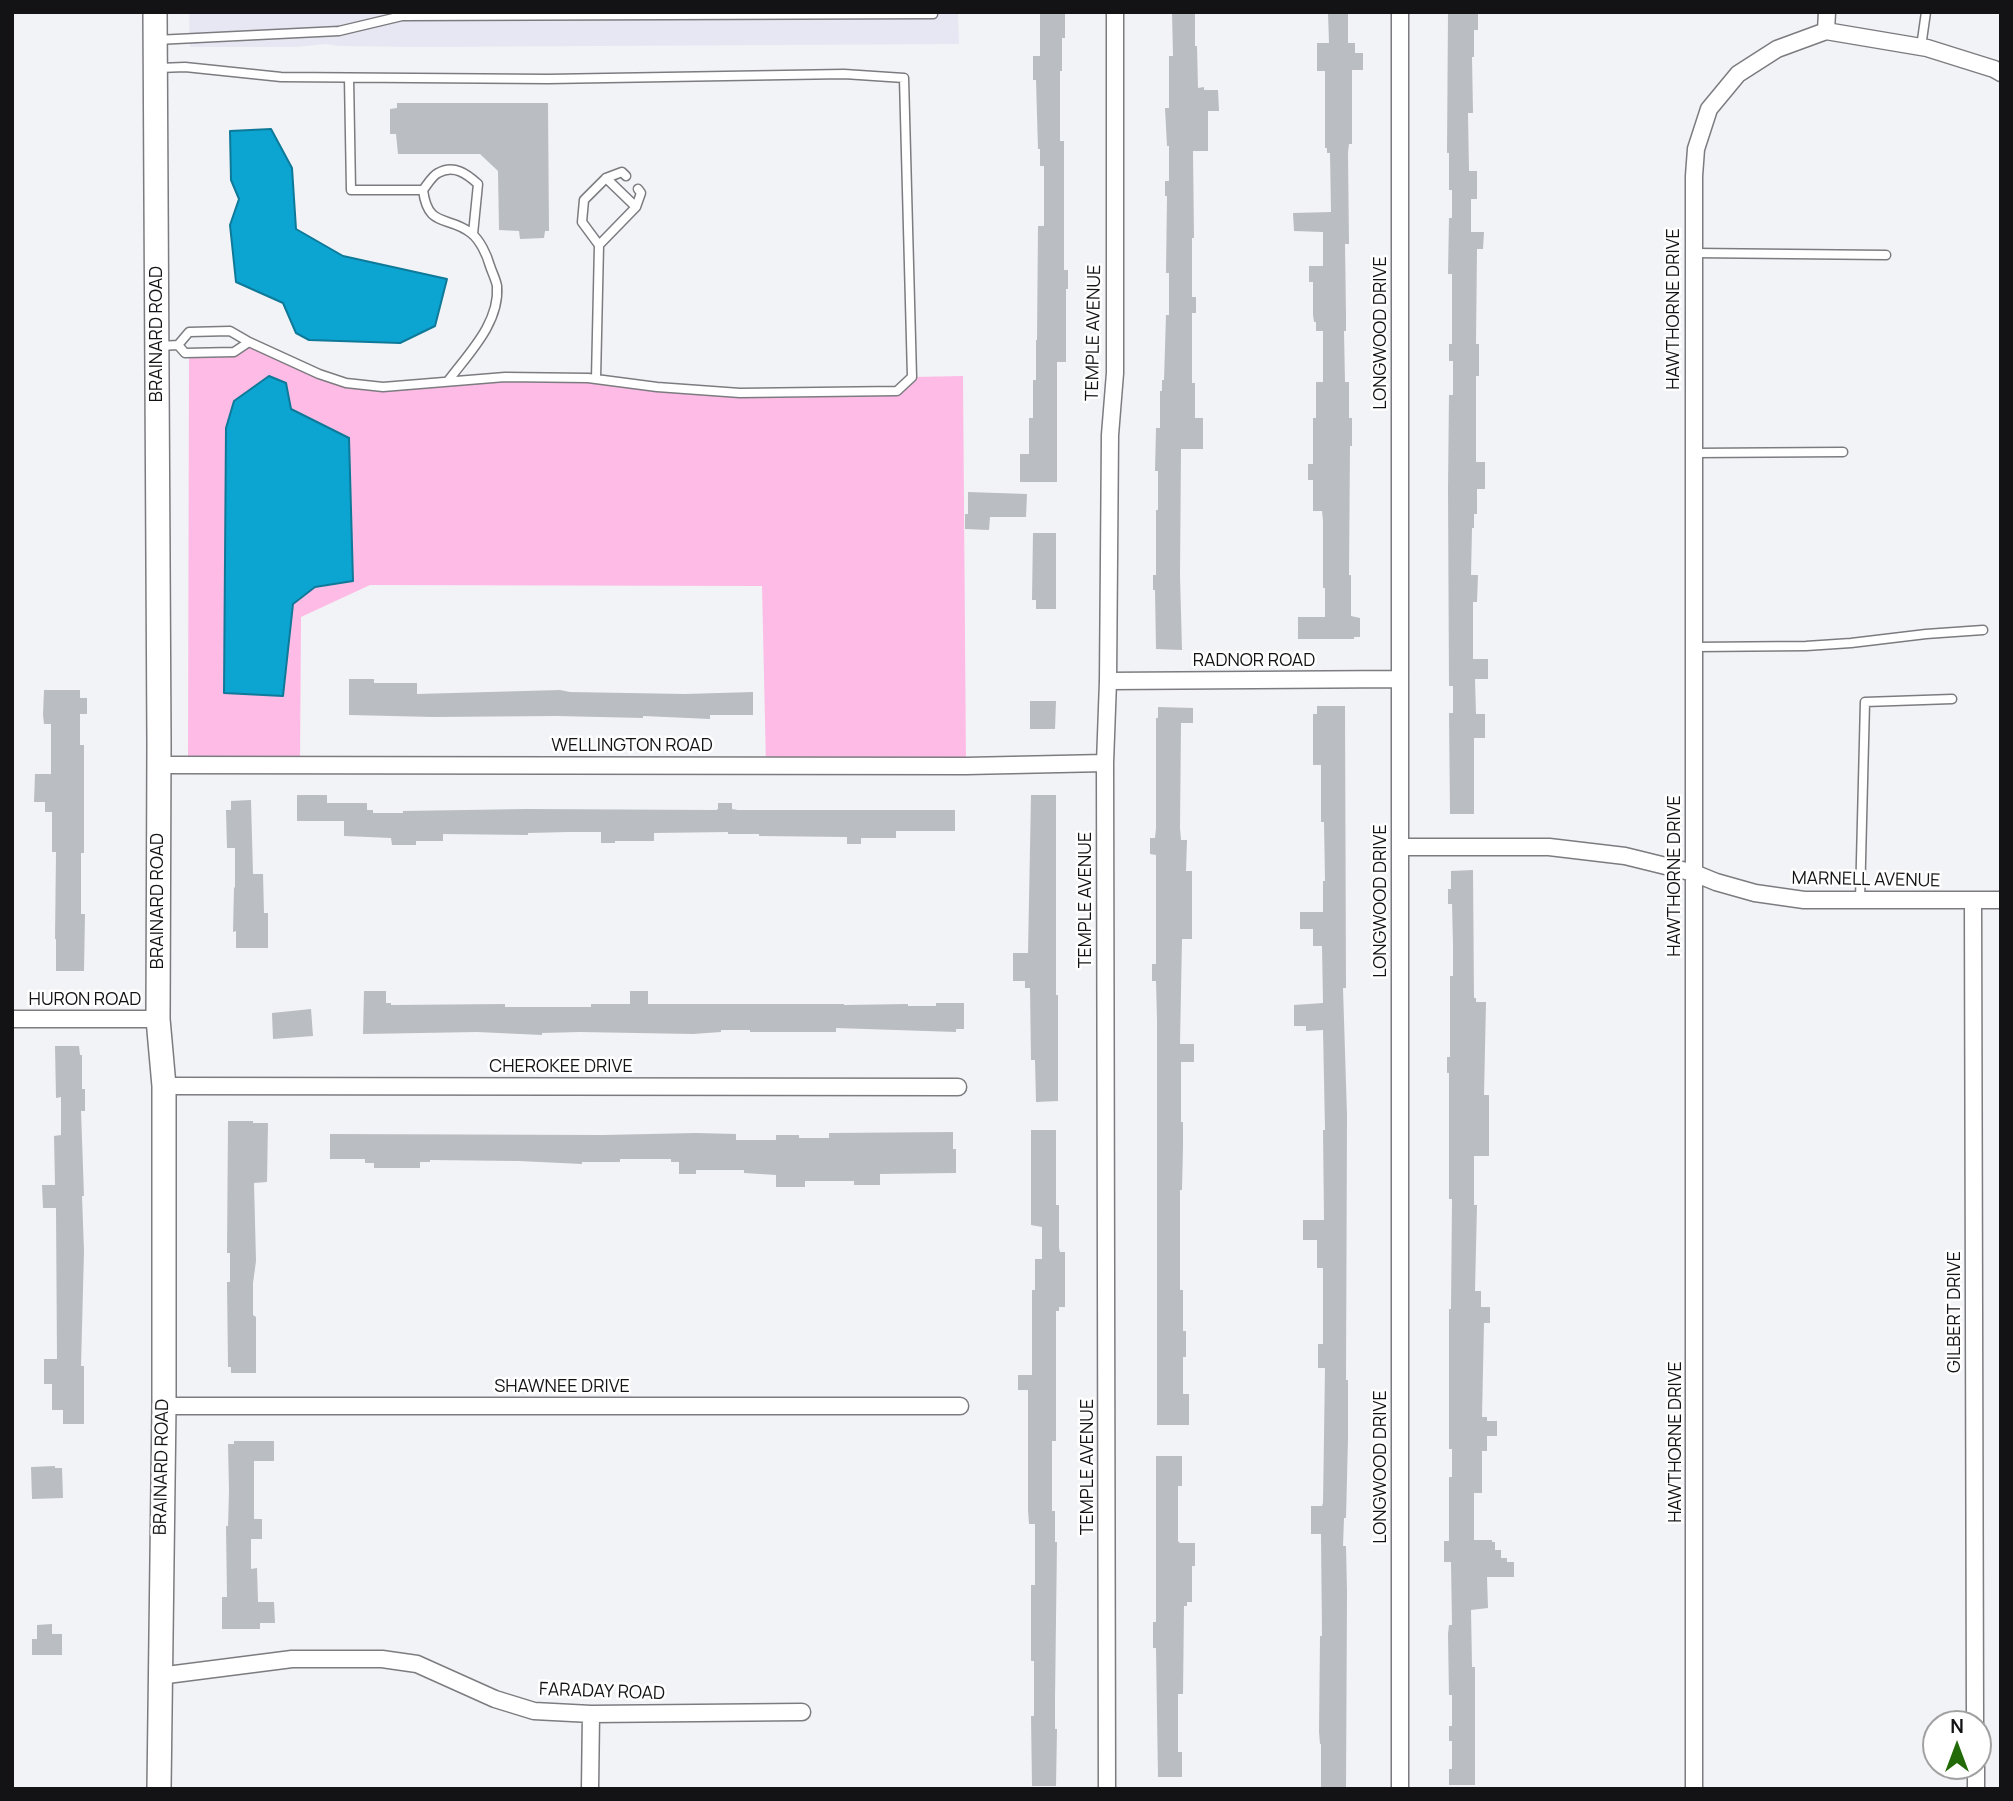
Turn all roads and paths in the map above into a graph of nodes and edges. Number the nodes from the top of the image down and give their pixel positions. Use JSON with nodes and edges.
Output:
{"nodes":[{"id":1,"x":155,"y":12,"type":"edge"},
{"id":2,"x":933,"y":12,"type":"edge"},
{"id":3,"x":1115,"y":12,"type":"edge"},
{"id":4,"x":1401,"y":12,"type":"edge"},
{"id":5,"x":1827,"y":12,"type":"edge"},
{"id":6,"x":1926,"y":12,"type":"edge"},
{"id":7,"x":1826,"y":30,"type":"junction"},
{"id":8,"x":155,"y":40,"type":"junction"},
{"id":9,"x":1921,"y":47,"type":"junction"},
{"id":10,"x":156,"y":68,"type":"junction"},
{"id":11,"x":2001,"y":73,"type":"edge"},
{"id":12,"x":349,"y":78,"type":"junction"},
{"id":13,"x":626,"y":176,"type":"dead end"},
{"id":14,"x":606,"y":178,"type":"junction"},
{"id":15,"x":638,"y":189,"type":"dead end"},
{"id":16,"x":423,"y":190,"type":"junction"},
{"id":17,"x":636,"y":207,"type":"junction"},
{"id":18,"x":472,"y":234,"type":"junction"},
{"id":19,"x":599,"y":245,"type":"junction"},
{"id":20,"x":1694,"y":253,"type":"junction"},
{"id":21,"x":1886,"y":255,"type":"dead end"},
{"id":22,"x":249,"y":342,"type":"junction"},
{"id":23,"x":167,"y":345,"type":"junction"},
{"id":24,"x":596,"y":379,"type":"junction"},
{"id":25,"x":448,"y":381,"type":"junction"},
{"id":26,"x":1843,"y":452,"type":"dead end"},
{"id":27,"x":1694,"y":453,"type":"junction"},
{"id":28,"x":1983,"y":630,"type":"dead end"},
{"id":29,"x":1694,"y":647,"type":"junction"},
{"id":30,"x":1400,"y":679,"type":"junction"},
{"id":31,"x":1108,"y":681,"type":"junction"},
{"id":32,"x":1952,"y":699,"type":"dead end"},
{"id":33,"x":1105,"y":763,"type":"junction"},
{"id":34,"x":159,"y":765,"type":"junction"},
{"id":35,"x":1401,"y":847,"type":"junction"},
{"id":36,"x":1694,"y":873,"type":"junction"},
{"id":37,"x":2001,"y":900,"type":"edge"},
{"id":38,"x":1860,"y":901,"type":"junction"},
{"id":39,"x":1973,"y":901,"type":"junction"},
{"id":40,"x":12,"y":1019,"type":"edge"},
{"id":41,"x":158,"y":1019,"type":"junction"},
{"id":42,"x":164,"y":1086,"type":"junction"},
{"id":43,"x":958,"y":1087,"type":"dead end"},
{"id":44,"x":164,"y":1406,"type":"junction"},
{"id":45,"x":960,"y":1406,"type":"dead end"},
{"id":46,"x":159,"y":1676,"type":"junction"},
{"id":47,"x":1975,"y":1710,"type":"edge"},
{"id":48,"x":803,"y":1712,"type":"dead end"},
{"id":49,"x":591,"y":1714,"type":"junction"},
{"id":50,"x":159,"y":1789,"type":"edge"},
{"id":51,"x":590,"y":1789,"type":"edge"},
{"id":52,"x":1107,"y":1789,"type":"edge"},
{"id":53,"x":1400,"y":1789,"type":"edge"},
{"id":54,"x":1694,"y":1789,"type":"edge"}],
"edges":[{"from":1,"to":8,"type":"main road","name":"BRAINARD ROAD"},
{"from":2,"to":8,"type":"lane"},
{"from":3,"to":31,"type":"street","name":"TEMPLE AVENUE"},
{"from":4,"to":30,"type":"street","name":"LONGWOOD DRIVE"},
{"from":5,"to":7,"type":"street"},
{"from":6,"to":9,"type":"lane"},
{"from":7,"to":9,"type":"street"},
{"from":7,"to":20,"type":"street","name":"HAWTHORNE DRIVE"},
{"from":8,"to":10,"type":"main road","name":"BRAINARD ROAD"},
{"from":9,"to":11,"type":"street"},
{"from":10,"to":12,"type":"lane"},
{"from":10,"to":23,"type":"main road","name":"BRAINARD ROAD"},
{"from":12,"to":16,"type":"lane"},
{"from":12,"to":24,"type":"lane"},
{"from":13,"to":14,"type":"lane"},
{"from":14,"to":17,"type":"lane"},
{"from":14,"to":19,"type":"lane"},
{"from":15,"to":17,"type":"lane"},
{"from":16,"to":18,"type":"lane"},
{"from":16,"to":18,"type":"lane"},
{"from":17,"to":19,"type":"lane"},
{"from":18,"to":25,"type":"lane"},
{"from":19,"to":24,"type":"lane"},
{"from":20,"to":21,"type":"lane"},
{"from":20,"to":27,"type":"street","name":"HAWTHORNE DRIVE"},
{"from":22,"to":23,"type":"lane"},
{"from":22,"to":23,"type":"lane"},
{"from":22,"to":25,"type":"lane"},
{"from":23,"to":34,"type":"main road","name":"BRAINARD ROAD"},
{"from":24,"to":25,"type":"lane"},
{"from":26,"to":27,"type":"lane"},
{"from":27,"to":29,"type":"street","name":"HAWTHORNE DRIVE"},
{"from":28,"to":29,"type":"lane"},
{"from":29,"to":36,"type":"street","name":"HAWTHORNE DRIVE"},
{"from":30,"to":31,"type":"street","name":"RADNOR ROAD"},
{"from":30,"to":35,"type":"street","name":"LONGWOOD DRIVE"},
{"from":31,"to":33,"type":"street","name":"TEMPLE AVENUE"},
{"from":32,"to":38,"type":"lane"},
{"from":33,"to":34,"type":"street","name":"WELLINGTON ROAD"},
{"from":33,"to":52,"type":"street","name":"TEMPLE AVENUE"},
{"from":34,"to":41,"type":"main road","name":"BRAINARD ROAD"},
{"from":35,"to":36,"type":"street","name":"MARNELL AVENUE"},
{"from":35,"to":53,"type":"street","name":"LONGWOOD DRIVE"},
{"from":36,"to":38,"type":"street","name":"MARNELL AVENUE"},
{"from":36,"to":54,"type":"street","name":"HAWTHORNE DRIVE"},
{"from":37,"to":39,"type":"street","name":"MARNELL AVENUE"},
{"from":38,"to":39,"type":"street","name":"MARNELL AVENUE"},
{"from":39,"to":47,"type":"street","name":"GILBERT DRIVE"},
{"from":40,"to":41,"type":"street","name":"HURON ROAD"},
{"from":41,"to":42,"type":"main road","name":"BRAINARD ROAD"},
{"from":42,"to":43,"type":"street","name":"CHEROKEE DRIVE"},
{"from":42,"to":44,"type":"main road","name":"BRAINARD ROAD"},
{"from":44,"to":45,"type":"street","name":"SHAWNEE DRIVE"},
{"from":44,"to":46,"type":"main road","name":"BRAINARD ROAD"},
{"from":46,"to":49,"type":"street","name":"FARADAY ROAD"},
{"from":46,"to":50,"type":"main road","name":"BRAINARD ROAD"},
{"from":48,"to":49,"type":"street","name":"FARADAY ROAD"},
{"from":49,"to":51,"type":"street"}]}
